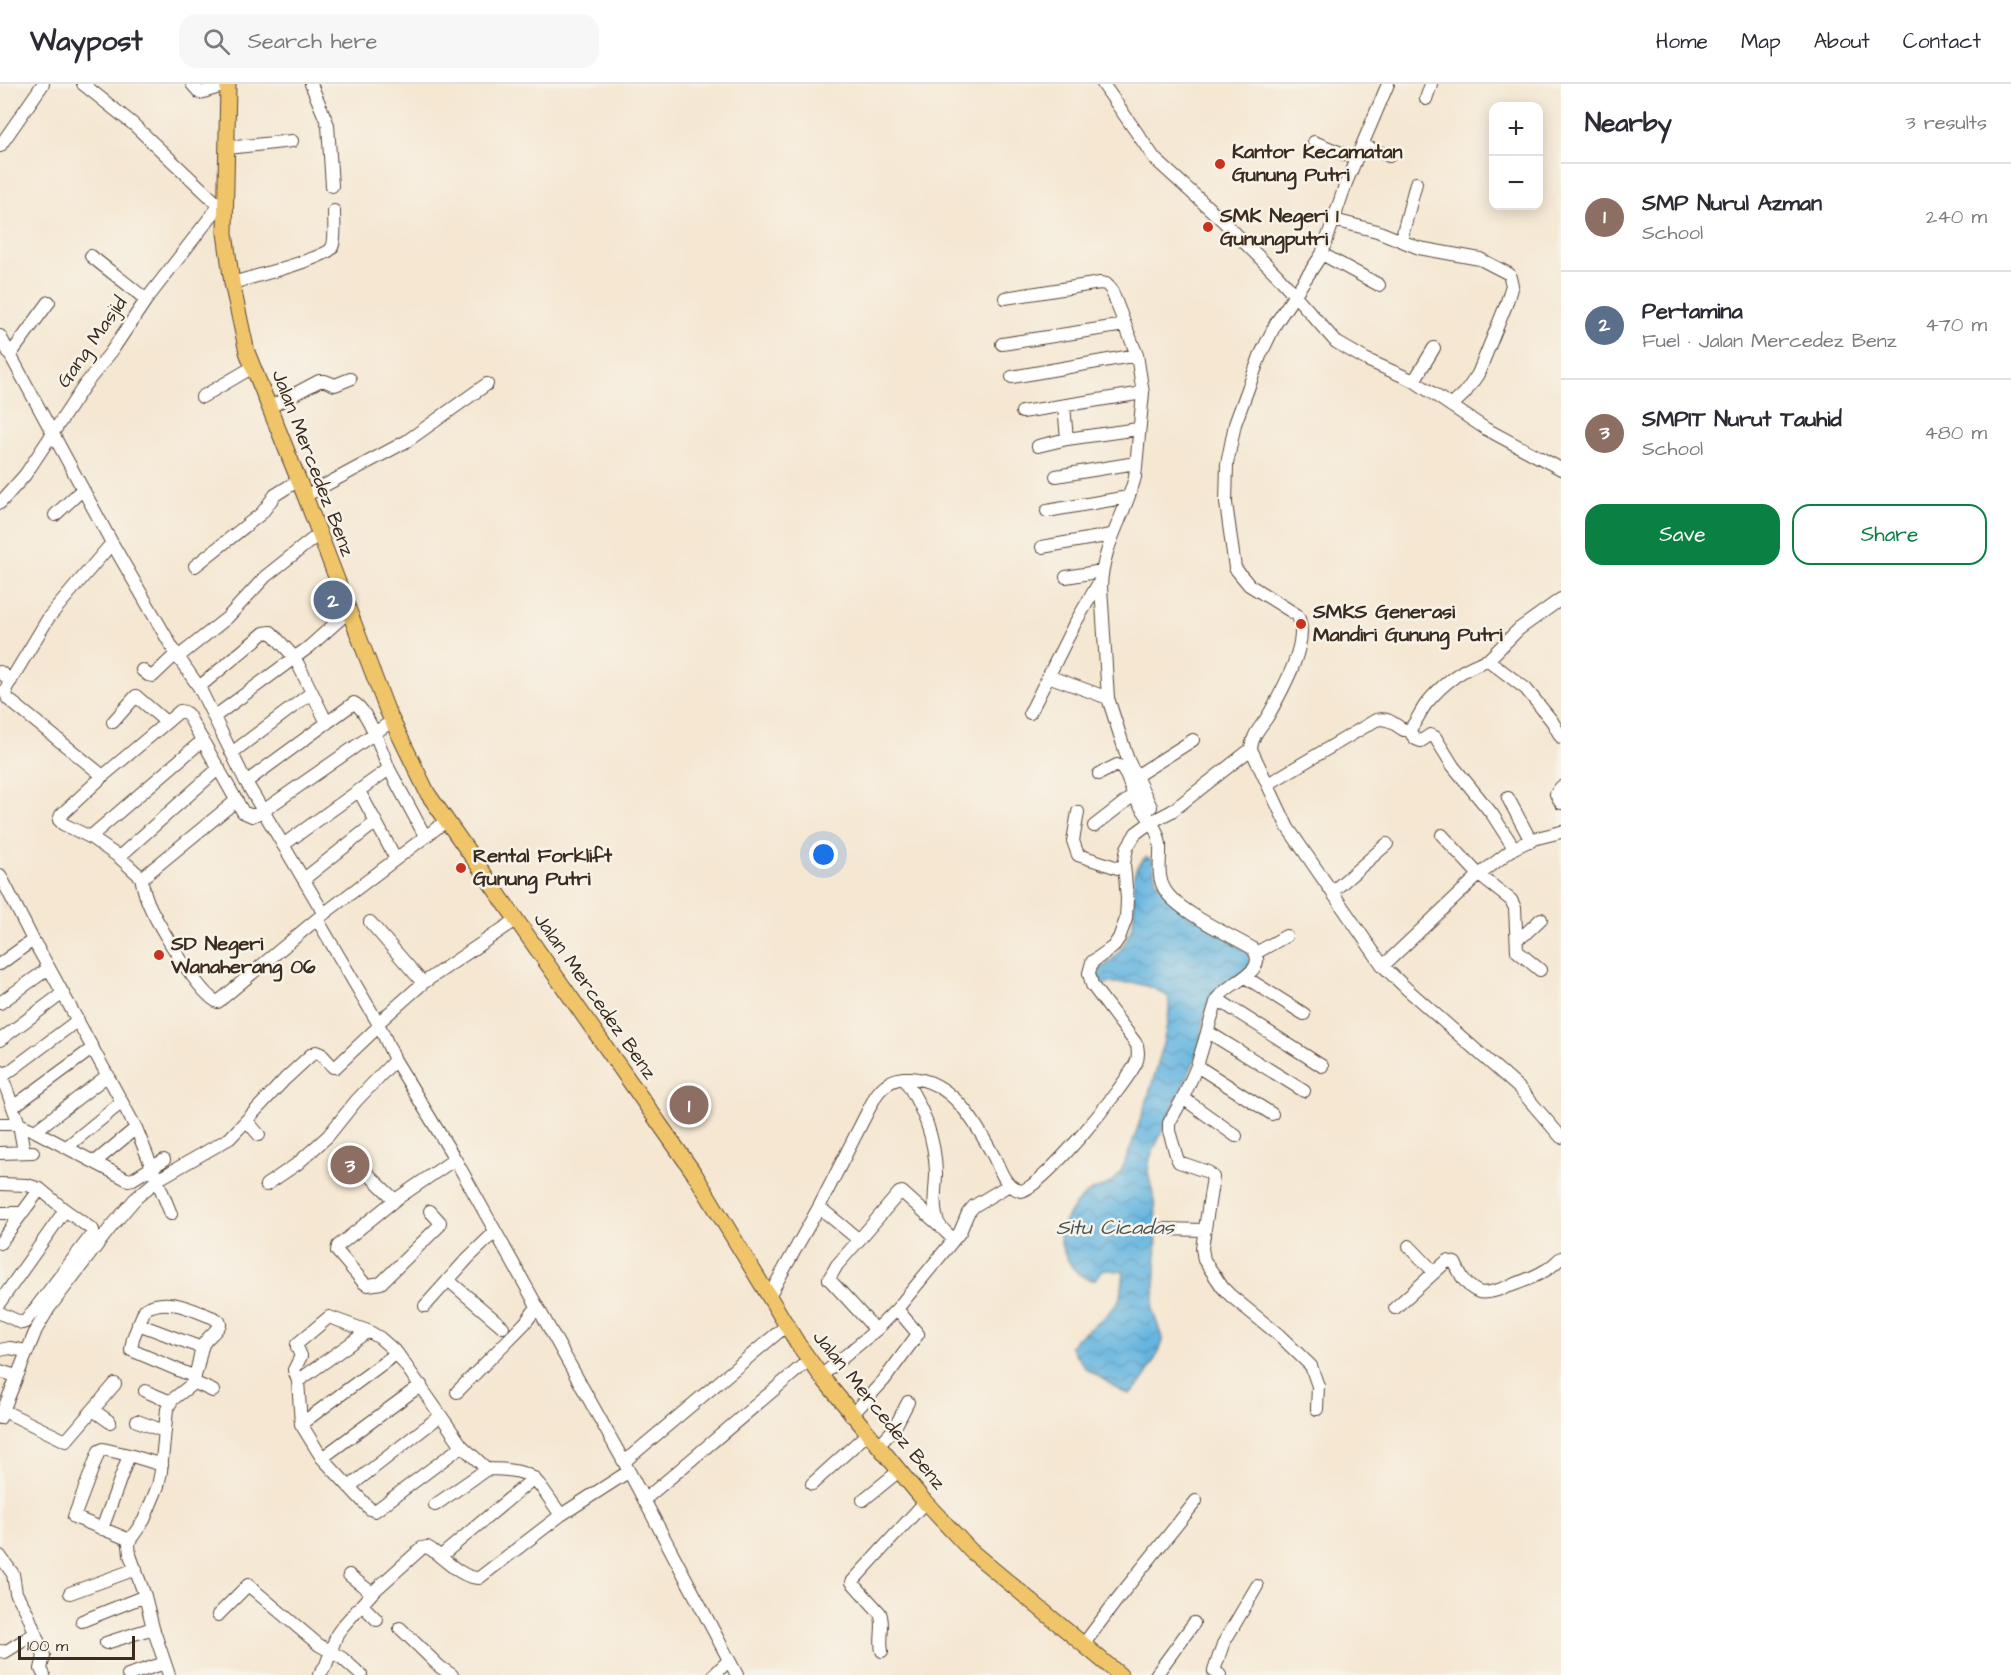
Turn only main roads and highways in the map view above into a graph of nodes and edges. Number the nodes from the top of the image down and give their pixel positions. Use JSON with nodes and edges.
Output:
{"nodes":[{"id":1,"x":228,"y":84,"type":"edge"},
{"id":2,"x":1120,"y":1675,"type":"edge"}],
"edges":[{"from":1,"to":2,"type":"main road","name":"Jalan Mercedez Benz"}]}
